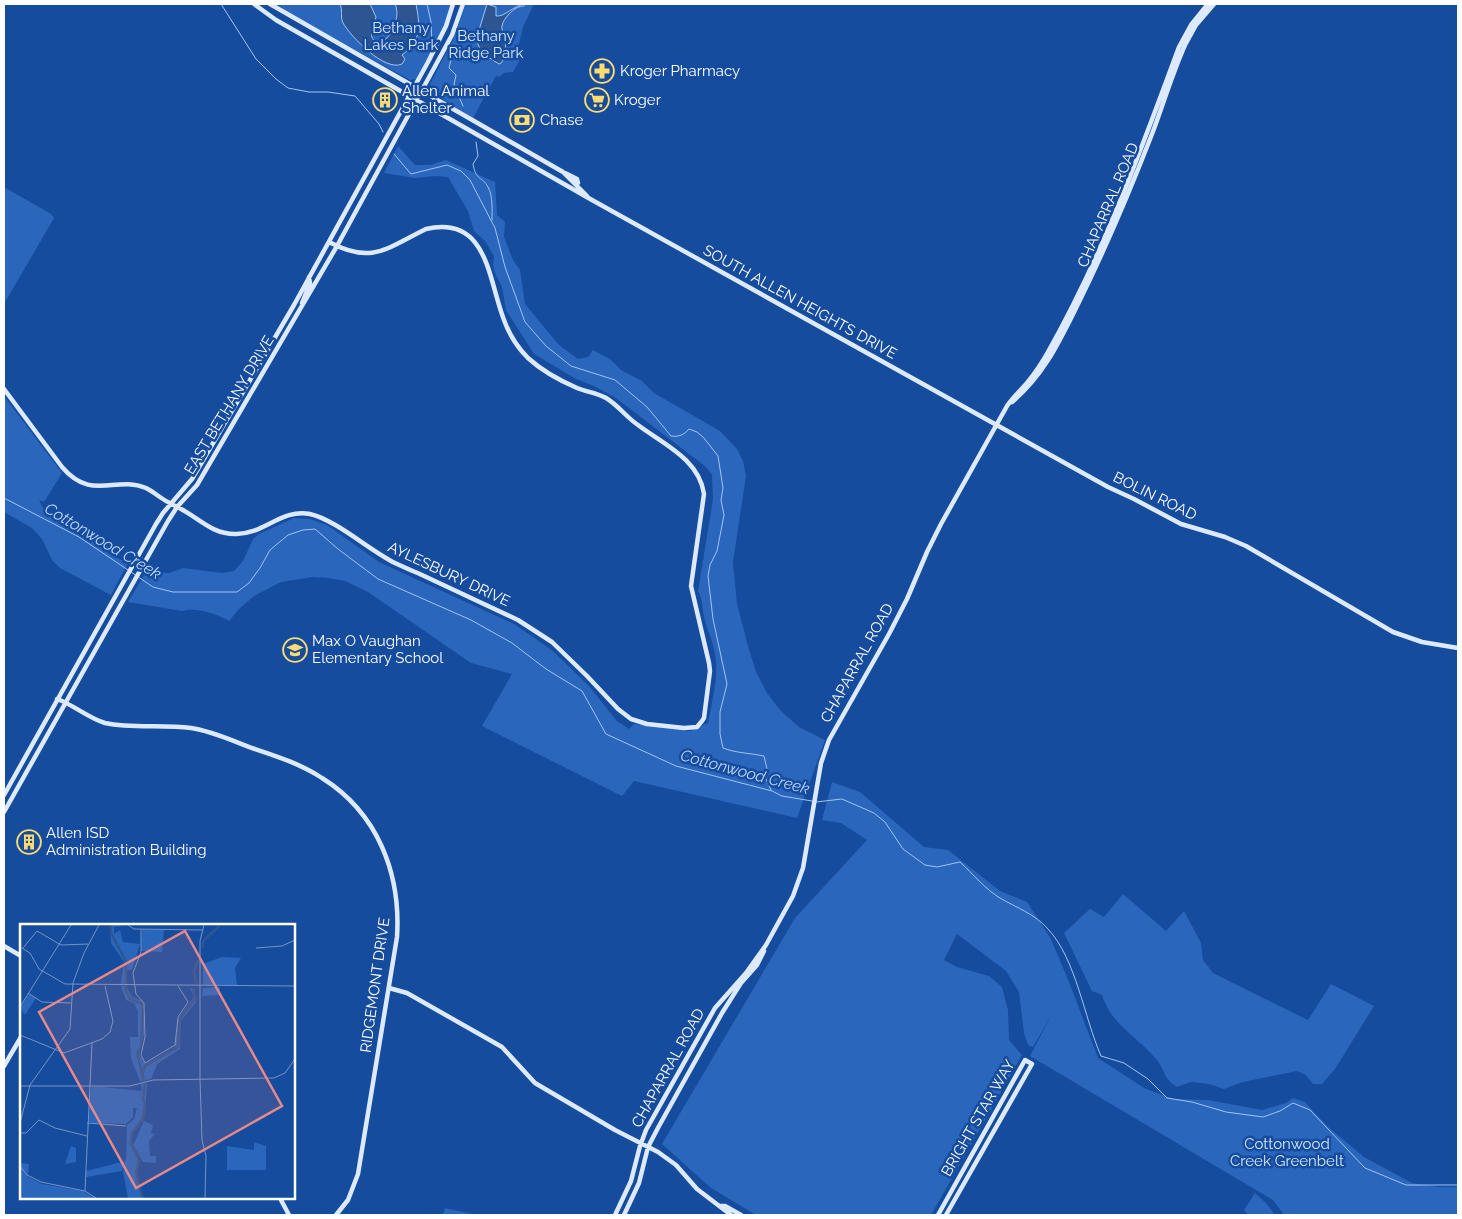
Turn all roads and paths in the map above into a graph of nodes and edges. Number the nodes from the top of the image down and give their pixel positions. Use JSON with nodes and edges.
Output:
{"nodes":[{"id":1,"x":254,"y":4,"type":"edge"},
{"id":2,"x":270,"y":4,"type":"edge"},
{"id":3,"x":453,"y":4,"type":"edge"},
{"id":4,"x":463,"y":4,"type":"edge"},
{"id":5,"x":1208,"y":4,"type":"edge"},
{"id":6,"x":1214,"y":4,"type":"edge"},
{"id":7,"x":344,"y":46,"type":"junction"},
{"id":8,"x":340,"y":56,"type":"junction"},
{"id":9,"x":414,"y":86,"type":"junction"},
{"id":10,"x":422,"y":90,"type":"junction"},
{"id":11,"x":409,"y":95,"type":"junction"},
{"id":12,"x":417,"y":100,"type":"junction"},
{"id":13,"x":497,"y":135,"type":"junction"},
{"id":14,"x":493,"y":143,"type":"junction"},
{"id":15,"x":548,"y":175,"type":"junction"},
{"id":16,"x":576,"y":185,"type":"junction"},
{"id":17,"x":592,"y":200,"type":"junction"},
{"id":18,"x":329,"y":242,"type":"junction"},
{"id":19,"x":337,"y":246,"type":"junction"},
{"id":20,"x":309,"y":277,"type":"junction"},
{"id":21,"x":299,"y":311,"type":"junction"},
{"id":22,"x":270,"y":346,"type":"junction"},
{"id":23,"x":277,"y":350,"type":"junction"},
{"id":24,"x":4,"y":389,"type":"edge"},
{"id":25,"x":1007,"y":406,"type":"junction"},
{"id":26,"x":996,"y":425,"type":"junction"},
{"id":27,"x":222,"y":428,"type":"junction"},
{"id":28,"x":229,"y":432,"type":"junction"},
{"id":29,"x":171,"y":504,"type":"junction"},
{"id":30,"x":177,"y":507,"type":"junction"},
{"id":31,"x":1458,"y":648,"type":"edge"},
{"id":32,"x":80,"y":658,"type":"junction"},
{"id":33,"x":90,"y":660,"type":"junction"},
{"id":34,"x":58,"y":699,"type":"junction"},
{"id":35,"x":66,"y":702,"type":"junction"},
{"id":36,"x":34,"y":740,"type":"junction"},
{"id":37,"x":42,"y":744,"type":"junction"},
{"id":38,"x":12,"y":780,"type":"junction"},
{"id":39,"x":19,"y":784,"type":"junction"},
{"id":40,"x":4,"y":795,"type":"edge"},
{"id":41,"x":4,"y":812,"type":"edge"},
{"id":42,"x":766,"y":945,"type":"junction"},
{"id":43,"x":4,"y":946,"type":"edge"},
{"id":44,"x":20,"y":955,"type":"edge"},
{"id":45,"x":389,"y":988,"type":"junction"},
{"id":46,"x":20,"y":1039,"type":"edge"},
{"id":47,"x":4,"y":1066,"type":"edge"},
{"id":48,"x":641,"y":1144,"type":"junction"},
{"id":49,"x":648,"y":1148,"type":"junction"},
{"id":50,"x":281,"y":1199,"type":"edge"},
{"id":51,"x":720,"y":1206,"type":"junction"},
{"id":52,"x":289,"y":1215,"type":"edge"},
{"id":53,"x":336,"y":1215,"type":"edge"},
{"id":54,"x":615,"y":1215,"type":"edge"},
{"id":55,"x":624,"y":1215,"type":"edge"},
{"id":56,"x":731,"y":1215,"type":"edge"},
{"id":57,"x":741,"y":1215,"type":"edge"},
{"id":58,"x":938,"y":1215,"type":"edge"},
{"id":59,"x":946,"y":1215,"type":"edge"}],
"edges":[{"from":1,"to":8,"type":"main road","name":"SOUTH ALLEN HEIGHTS DRIVE"},
{"from":2,"to":7,"type":"main road","name":"SOUTH ALLEN HEIGHTS DRIVE"},
{"from":3,"to":9,"type":"main road","name":"EAST BETHANY DRIVE"},
{"from":4,"to":10,"type":"main road","name":"EAST BETHANY DRIVE"},
{"from":5,"to":25,"type":"main road","name":"CHAPARRAL ROAD"},
{"from":6,"to":25,"type":"main road","name":"CHAPARRAL ROAD"},
{"from":7,"to":8,"type":"main road"},
{"from":7,"to":9,"type":"main road","name":"SOUTH ALLEN HEIGHTS DRIVE"},
{"from":8,"to":11,"type":"main road","name":"SOUTH ALLEN HEIGHTS DRIVE"},
{"from":9,"to":10,"type":"main road","name":"SOUTH ALLEN HEIGHTS DRIVE"},
{"from":9,"to":11,"type":"main road","name":"EAST BETHANY DRIVE"},
{"from":10,"to":12,"type":"main road","name":"EAST BETHANY DRIVE"},
{"from":10,"to":13,"type":"main road","name":"SOUTH ALLEN HEIGHTS DRIVE"},
{"from":11,"to":12,"type":"main road","name":"SOUTH ALLEN HEIGHTS DRIVE"},
{"from":11,"to":18,"type":"main road","name":"EAST BETHANY DRIVE"},
{"from":12,"to":14,"type":"main road","name":"SOUTH ALLEN HEIGHTS DRIVE"},
{"from":12,"to":19,"type":"main road","name":"EAST BETHANY DRIVE"},
{"from":13,"to":14,"type":"main road"},
{"from":13,"to":16,"type":"main road","name":"SOUTH ALLEN HEIGHTS DRIVE"},
{"from":14,"to":15,"type":"main road","name":"SOUTH ALLEN HEIGHTS DRIVE"},
{"from":15,"to":16,"type":"main road"},
{"from":15,"to":17,"type":"main road","name":"SOUTH ALLEN HEIGHTS DRIVE"},
{"from":16,"to":17,"type":"main road","name":"SOUTH ALLEN HEIGHTS DRIVE"},
{"from":17,"to":26,"type":"main road","name":"SOUTH ALLEN HEIGHTS DRIVE"},
{"from":18,"to":19,"type":"main road"},
{"from":18,"to":20,"type":"main road","name":"EAST BETHANY DRIVE"},
{"from":19,"to":21,"type":"main road","name":"EAST BETHANY DRIVE"},
{"from":19,"to":30,"type":"main road","name":"AYLESBURY DRIVE"},
{"from":20,"to":21,"type":"main road"},
{"from":20,"to":22,"type":"main road","name":"EAST BETHANY DRIVE"},
{"from":21,"to":23,"type":"main road","name":"EAST BETHANY DRIVE"},
{"from":22,"to":23,"type":"main road"},
{"from":22,"to":27,"type":"main road","name":"EAST BETHANY DRIVE"},
{"from":23,"to":28,"type":"main road","name":"EAST BETHANY DRIVE"},
{"from":24,"to":29,"type":"main road","name":"AYLESBURY DRIVE"},
{"from":25,"to":26,"type":"main road","name":"CHAPARRAL ROAD"},
{"from":26,"to":31,"type":"main road","name":"BOLIN ROAD"},
{"from":26,"to":42,"type":"main road","name":"CHAPARRAL ROAD"},
{"from":27,"to":28,"type":"main road"},
{"from":27,"to":29,"type":"main road","name":"EAST BETHANY DRIVE"},
{"from":28,"to":30,"type":"main road","name":"EAST BETHANY DRIVE"},
{"from":29,"to":30,"type":"main road","name":"AYLESBURY DRIVE"},
{"from":29,"to":32,"type":"main road","name":"EAST BETHANY DRIVE"},
{"from":30,"to":33,"type":"main road","name":"EAST BETHANY DRIVE"},
{"from":32,"to":33,"type":"main road"},
{"from":32,"to":34,"type":"main road","name":"EAST BETHANY DRIVE"},
{"from":33,"to":35,"type":"main road","name":"EAST BETHANY DRIVE"},
{"from":34,"to":35,"type":"main road","name":"RIDGEMONT DRIVE"},
{"from":34,"to":36,"type":"main road","name":"EAST BETHANY DRIVE"},
{"from":35,"to":37,"type":"main road","name":"EAST BETHANY DRIVE"},
{"from":35,"to":45,"type":"main road","name":"RIDGEMONT DRIVE"},
{"from":36,"to":37,"type":"main road"},
{"from":36,"to":38,"type":"main road","name":"EAST BETHANY DRIVE"},
{"from":37,"to":39,"type":"main road","name":"EAST BETHANY DRIVE"},
{"from":38,"to":39,"type":"main road"},
{"from":38,"to":40,"type":"main road","name":"EAST BETHANY DRIVE"},
{"from":39,"to":41,"type":"main road","name":"EAST BETHANY DRIVE"},
{"from":42,"to":48,"type":"main road","name":"CHAPARRAL ROAD"},
{"from":42,"to":49,"type":"main road","name":"CHAPARRAL ROAD"},
{"from":43,"to":44,"type":"main road"},
{"from":45,"to":48,"type":"main road"},
{"from":45,"to":53,"type":"main road","name":"RIDGEMONT DRIVE"},
{"from":46,"to":47,"type":"main road"},
{"from":48,"to":49,"type":"main road"},
{"from":48,"to":54,"type":"main road","name":"CHAPARRAL ROAD"},
{"from":49,"to":51,"type":"main road"},
{"from":49,"to":55,"type":"main road","name":"CHAPARRAL ROAD"},
{"from":50,"to":52,"type":"main road"},
{"from":51,"to":56,"type":"main road"},
{"from":51,"to":57,"type":"main road"},
{"from":58,"to":59,"type":"main road","name":"BRIGHT STAR WAY"}]}
